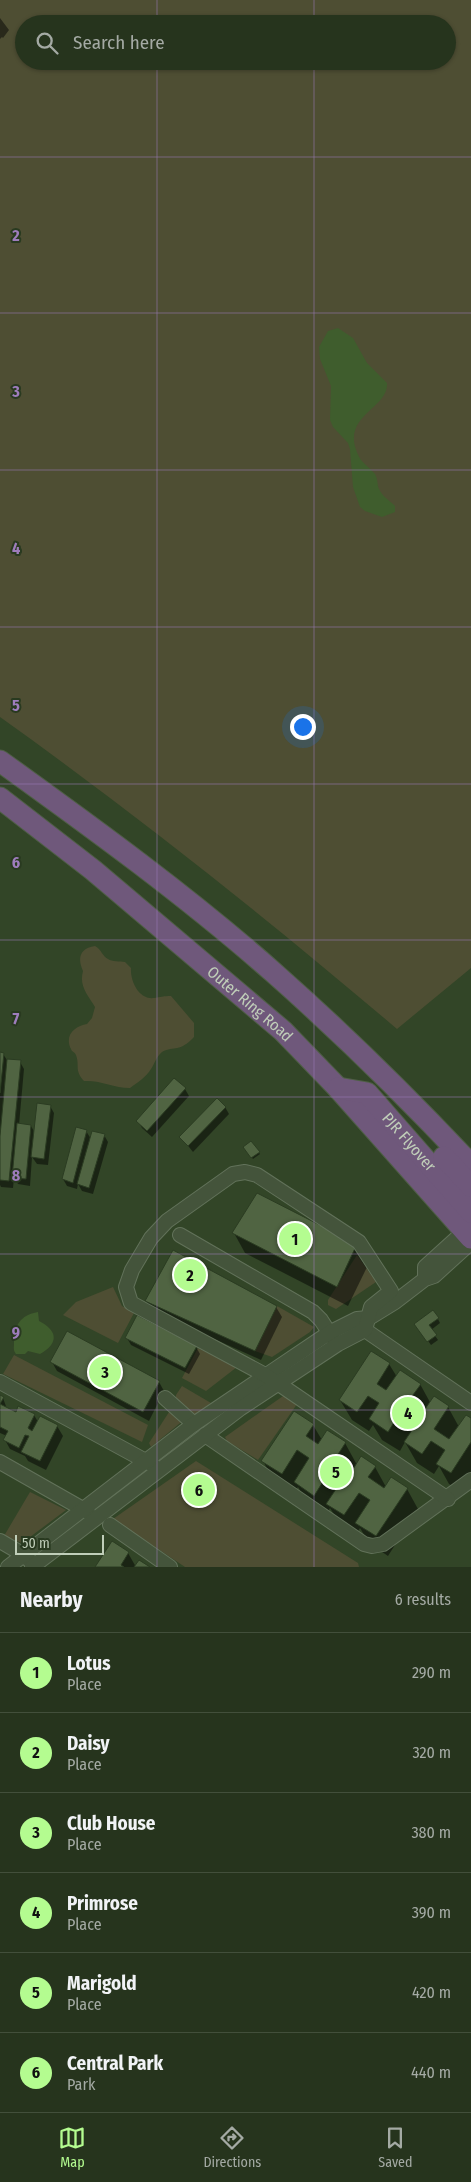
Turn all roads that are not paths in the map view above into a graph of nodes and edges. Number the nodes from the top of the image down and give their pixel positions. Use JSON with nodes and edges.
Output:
{"nodes":[{"id":1,"x":0,"y":761,"type":"edge"},
{"id":2,"x":0,"y":798,"type":"edge"},
{"id":3,"x":362,"y":1055,"type":"junction"},
{"id":4,"x":338,"y":1088,"type":"junction"},
{"id":5,"x":385,"y":1104,"type":"junction"},
{"id":6,"x":471,"y":1166,"type":"edge"},
{"id":7,"x":471,"y":1186,"type":"edge"},
{"id":8,"x":471,"y":1212,"type":"edge"},
{"id":9,"x":180,"y":1235,"type":"dead end"},
{"id":10,"x":471,"y":1238,"type":"edge"},
{"id":11,"x":425,"y":1279,"type":"dead end"},
{"id":12,"x":367,"y":1324,"type":"junction"},
{"id":13,"x":329,"y":1333,"type":"junction"},
{"id":14,"x":338,"y":1344,"type":"junction"},
{"id":15,"x":267,"y":1376,"type":"junction"},
{"id":16,"x":0,"y":1382,"type":"edge"},
{"id":17,"x":279,"y":1384,"type":"junction"},
{"id":18,"x":165,"y":1398,"type":"dead end"},
{"id":19,"x":471,"y":1402,"type":"edge"},
{"id":20,"x":194,"y":1424,"type":"junction"},
{"id":21,"x":205,"y":1435,"type":"junction"},
{"id":22,"x":147,"y":1461,"type":"junction"},
{"id":23,"x":0,"y":1462,"type":"edge"},
{"id":24,"x":160,"y":1470,"type":"junction"},
{"id":25,"x":471,"y":1480,"type":"edge"},
{"id":26,"x":448,"y":1499,"type":"junction"},
{"id":27,"x":82,"y":1508,"type":"junction"},
{"id":28,"x":96,"y":1517,"type":"junction"},
{"id":29,"x":110,"y":1525,"type":"dead end"},
{"id":30,"x":0,"y":1541,"type":"edge"},
{"id":31,"x":24,"y":1555,"type":"junction"},
{"id":32,"x":8,"y":1567,"type":"edge"},
{"id":33,"x":35,"y":1567,"type":"edge"},
{"id":34,"x":170,"y":1567,"type":"edge"}],
"edges":[{"from":1,"to":3,"type":"highway"},
{"from":2,"to":4,"type":"highway","name":"Outer Ring Road"},
{"from":3,"to":5,"type":"highway","name":"PJR Flyover"},
{"from":3,"to":6,"type":"highway"},
{"from":4,"to":5,"type":"highway","name":"PJR Flyover"},
{"from":4,"to":10,"type":"highway","name":"Outer Ring Road"},
{"from":5,"to":7,"type":"highway","name":"PJR Flyover"},
{"from":5,"to":8,"type":"highway","name":"PJR Flyover"},
{"from":9,"to":13,"type":"street"},
{"from":11,"to":12,"type":"street"},
{"from":12,"to":13,"type":"street"},
{"from":12,"to":14,"type":"street"},
{"from":12,"to":15,"type":"street"},
{"from":12,"to":19,"type":"street"},
{"from":13,"to":14,"type":"street"},
{"from":13,"to":15,"type":"street"},
{"from":14,"to":17,"type":"street"},
{"from":15,"to":17,"type":"street"},
{"from":15,"to":20,"type":"street"},
{"from":16,"to":22,"type":"street"},
{"from":17,"to":21,"type":"street"},
{"from":17,"to":26,"type":"street"},
{"from":18,"to":20,"type":"street"},
{"from":20,"to":22,"type":"street"},
{"from":21,"to":24,"type":"street"},
{"from":21,"to":26,"type":"street"},
{"from":22,"to":24,"type":"street"},
{"from":22,"to":27,"type":"street"},
{"from":23,"to":27,"type":"street"},
{"from":24,"to":28,"type":"street"},
{"from":25,"to":26,"type":"street"},
{"from":27,"to":28,"type":"street"},
{"from":27,"to":31,"type":"street"},
{"from":28,"to":33,"type":"street"},
{"from":29,"to":34,"type":"street"},
{"from":30,"to":31,"type":"street"},
{"from":31,"to":32,"type":"street"},
{"from":31,"to":33,"type":"street"}]}
